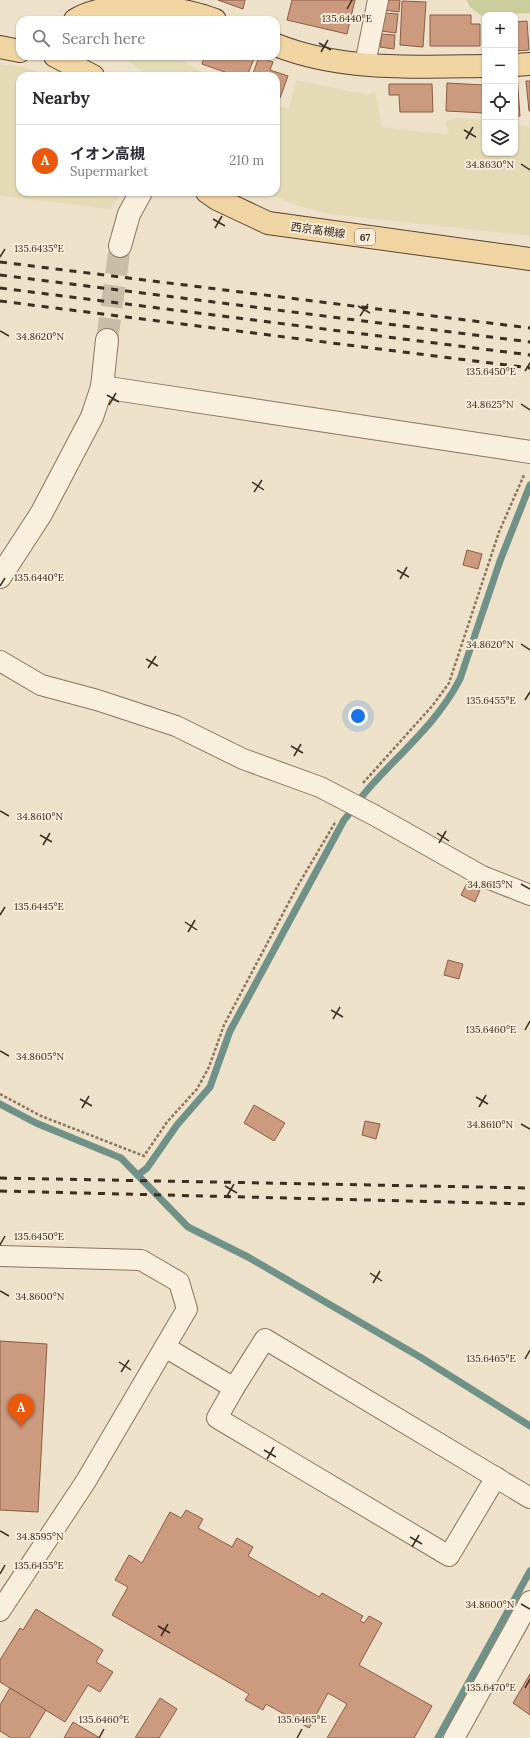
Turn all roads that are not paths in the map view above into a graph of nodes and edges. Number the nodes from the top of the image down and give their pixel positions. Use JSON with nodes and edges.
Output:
{"nodes":[{"id":1,"x":378,"y":0,"type":"edge"},
{"id":2,"x":142,"y":1,"type":"edge"},
{"id":3,"x":80,"y":16,"type":"edge"},
{"id":4,"x":205,"y":16,"type":"edge"},
{"id":5,"x":280,"y":46,"type":"edge"},
{"id":6,"x":0,"y":47,"type":"edge"},
{"id":7,"x":16,"y":49,"type":"edge"},
{"id":8,"x":63,"y":60,"type":"edge"},
{"id":9,"x":365,"y":64,"type":"junction"},
{"id":10,"x":530,"y":64,"type":"edge"},
{"id":11,"x":518,"y":65,"type":"edge"},
{"id":12,"x":482,"y":66,"type":"edge"},
{"id":13,"x":86,"y":72,"type":"edge"},
{"id":14,"x":139,"y":196,"type":"edge"},
{"id":15,"x":213,"y":196,"type":"edge"},
{"id":16,"x":120,"y":246,"type":"tunnel mouth"},
{"id":17,"x":530,"y":259,"type":"edge"},
{"id":18,"x":107,"y":340,"type":"tunnel mouth"},
{"id":19,"x":102,"y":387,"type":"junction"},
{"id":20,"x":527,"y":462,"type":"edge"},
{"id":21,"x":0,"y":577,"type":"edge"},
{"id":22,"x":0,"y":661,"type":"edge"},
{"id":23,"x":530,"y":895,"type":"edge"},
{"id":24,"x":0,"y":1256,"type":"edge"},
{"id":25,"x":166,"y":1347,"type":"junction"},
{"id":26,"x":234,"y":1388,"type":"junction"},
{"id":27,"x":496,"y":1477,"type":"junction"},
{"id":28,"x":530,"y":1498,"type":"edge"},
{"id":29,"x":530,"y":1601,"type":"edge"},
{"id":30,"x":0,"y":1611,"type":"edge"},
{"id":31,"x":454,"y":1738,"type":"edge"}],
"edges":[{"from":1,"to":9,"type":"street"},
{"from":2,"to":3,"type":"main road"},
{"from":2,"to":4,"type":"main road"},
{"from":5,"to":9,"type":"main road"},
{"from":6,"to":7,"type":"main road"},
{"from":8,"to":13,"type":"main road"},
{"from":9,"to":12,"type":"main road"},
{"from":10,"to":11,"type":"main road"},
{"from":14,"to":16,"type":"street"},
{"from":15,"to":17,"type":"main road","name":"西京高槻線","number":"67"},
{"from":18,"to":19,"type":"street"},
{"from":19,"to":20,"type":"street"},
{"from":19,"to":21,"type":"street"},
{"from":22,"to":23,"type":"street"},
{"from":24,"to":25,"type":"street"},
{"from":25,"to":26,"type":"street"},
{"from":25,"to":30,"type":"street"},
{"from":26,"to":27,"type":"street"},
{"from":26,"to":27,"type":"street"},
{"from":27,"to":28,"type":"street"},
{"from":29,"to":31,"type":"street"}]}
